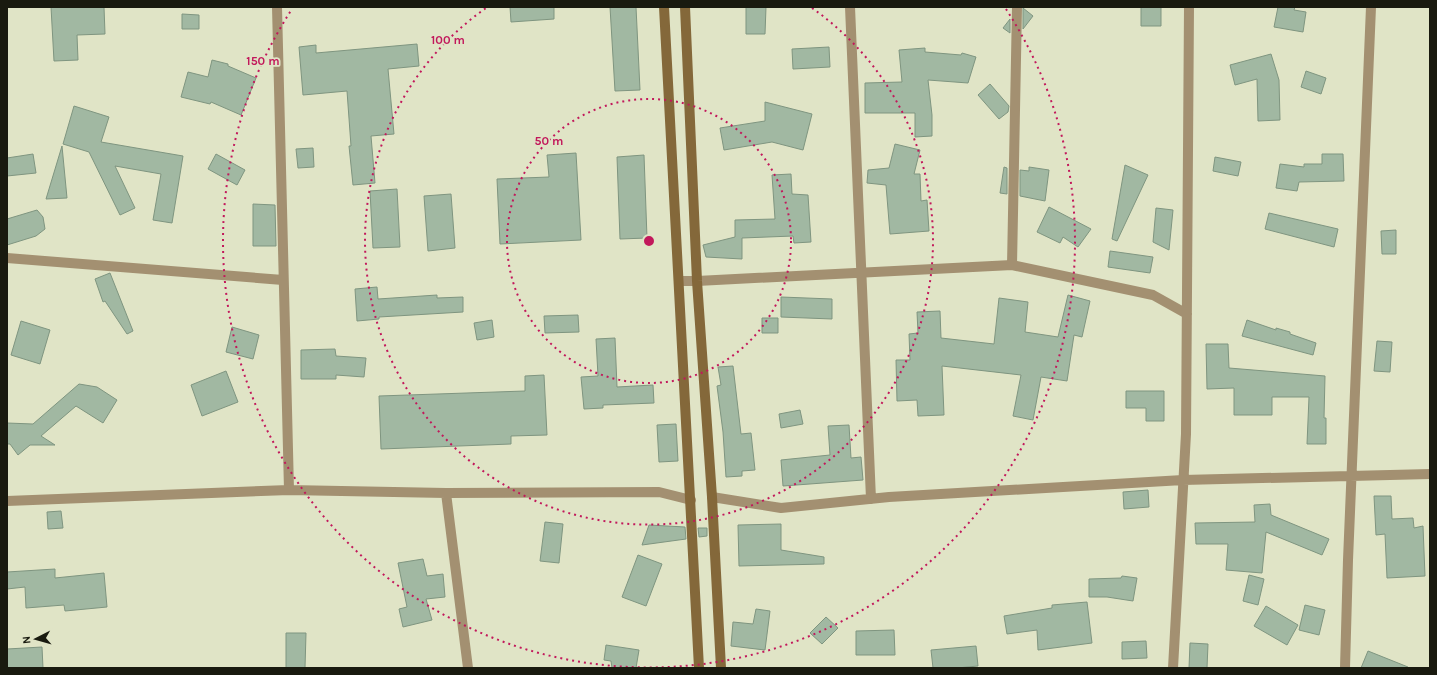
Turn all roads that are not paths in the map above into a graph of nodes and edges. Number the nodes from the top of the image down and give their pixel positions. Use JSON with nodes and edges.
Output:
{"nodes":[{"id":1,"x":276,"y":7,"type":"edge"},
{"id":2,"x":664,"y":7,"type":"edge"},
{"id":3,"x":685,"y":7,"type":"edge"},
{"id":4,"x":850,"y":7,"type":"edge"},
{"id":5,"x":1017,"y":7,"type":"edge"},
{"id":6,"x":1189,"y":7,"type":"edge"},
{"id":7,"x":1371,"y":7,"type":"edge"},
{"id":8,"x":7,"y":258,"type":"edge"},
{"id":9,"x":1012,"y":265,"type":"junction"},
{"id":10,"x":862,"y":273,"type":"junction"},
{"id":11,"x":283,"y":280,"type":"junction"},
{"id":12,"x":679,"y":281,"type":"junction"},
{"id":13,"x":697,"y":282,"type":"junction"},
{"id":14,"x":1187,"y":314,"type":"junction"},
{"id":15,"x":1430,"y":474,"type":"edge"},
{"id":16,"x":1351,"y":476,"type":"junction"},
{"id":17,"x":1184,"y":480,"type":"junction"},
{"id":18,"x":289,"y":490,"type":"junction"},
{"id":19,"x":446,"y":493,"type":"junction"},
{"id":20,"x":712,"y":497,"type":"junction"},
{"id":21,"x":871,"y":499,"type":"junction"},
{"id":22,"x":7,"y":500,"type":"edge"},
{"id":23,"x":691,"y":500,"type":"junction"},
{"id":24,"x":468,"y":668,"type":"edge"},
{"id":25,"x":699,"y":668,"type":"edge"},
{"id":26,"x":721,"y":668,"type":"edge"},
{"id":27,"x":1173,"y":668,"type":"edge"},
{"id":28,"x":1345,"y":668,"type":"edge"}],
"edges":[{"from":1,"to":11,"type":"street"},
{"from":2,"to":12,"type":"street"},
{"from":3,"to":13,"type":"street"},
{"from":4,"to":10,"type":"street"},
{"from":5,"to":9,"type":"street"},
{"from":6,"to":14,"type":"street"},
{"from":7,"to":16,"type":"street"},
{"from":8,"to":11,"type":"street"},
{"from":9,"to":10,"type":"street"},
{"from":9,"to":14,"type":"street"},
{"from":10,"to":13,"type":"street"},
{"from":10,"to":21,"type":"street"},
{"from":11,"to":18,"type":"street"},
{"from":12,"to":13,"type":"street"},
{"from":12,"to":23,"type":"street"},
{"from":13,"to":20,"type":"street"},
{"from":14,"to":17,"type":"street"},
{"from":15,"to":16,"type":"street"},
{"from":16,"to":17,"type":"street"},
{"from":16,"to":28,"type":"street"},
{"from":17,"to":21,"type":"street"},
{"from":17,"to":27,"type":"street"},
{"from":18,"to":19,"type":"street"},
{"from":18,"to":22,"type":"street"},
{"from":19,"to":23,"type":"street"},
{"from":19,"to":24,"type":"street"},
{"from":20,"to":21,"type":"street"},
{"from":20,"to":26,"type":"street"},
{"from":23,"to":25,"type":"street"}]}
